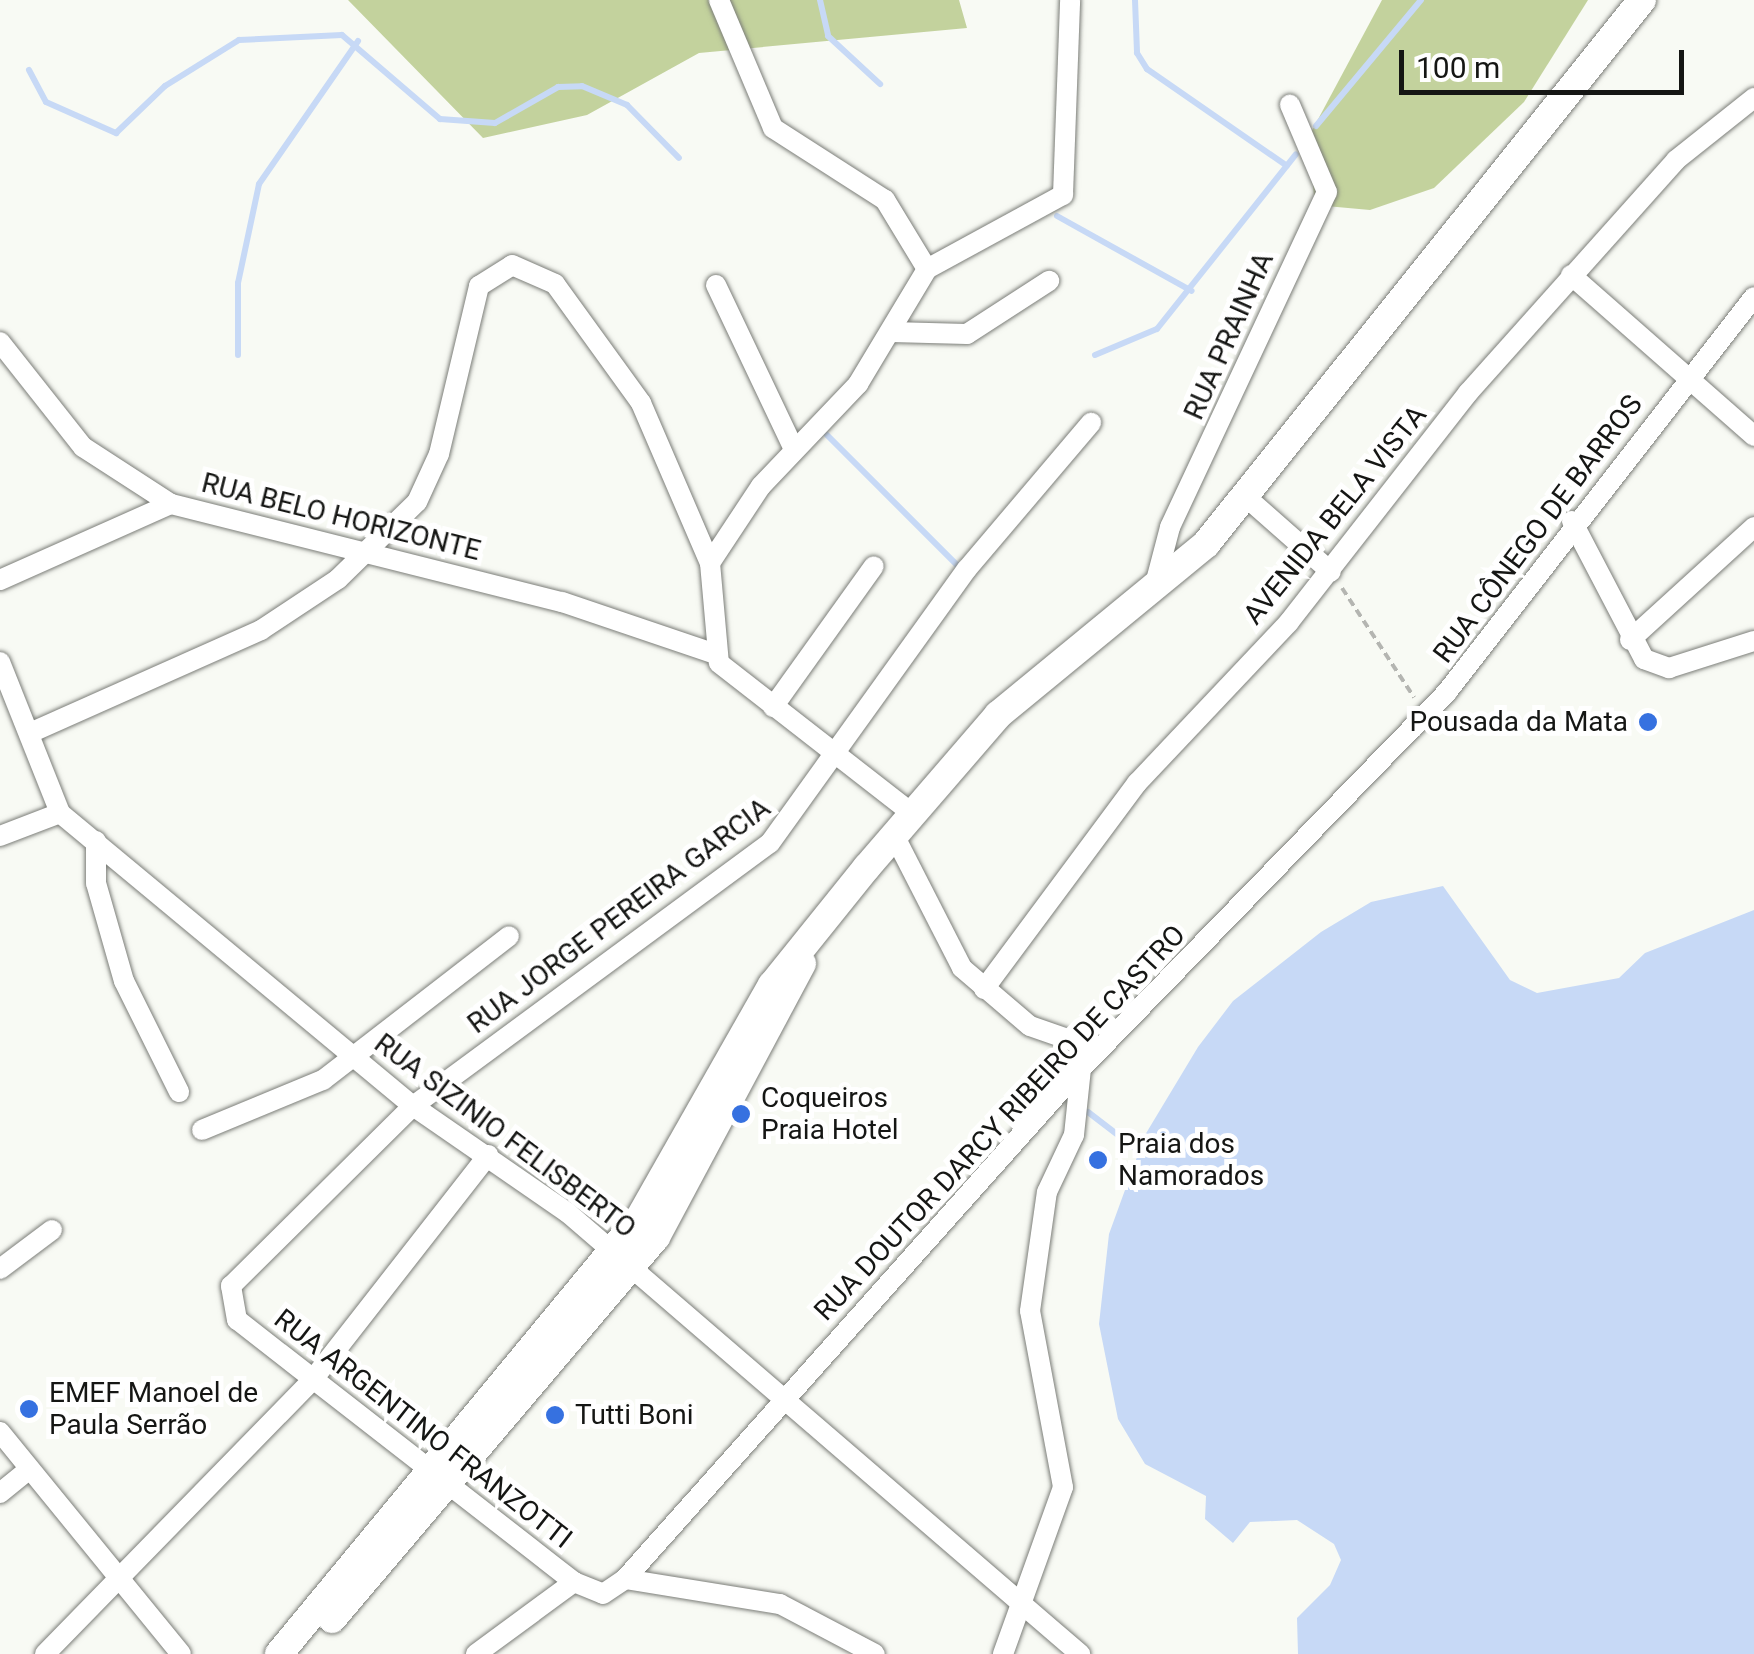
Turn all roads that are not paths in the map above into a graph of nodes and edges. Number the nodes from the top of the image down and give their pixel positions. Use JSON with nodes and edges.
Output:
{"nodes":[{"id":1,"x":720,"y":0,"type":"edge"},
{"id":2,"x":1070,"y":0,"type":"edge"},
{"id":3,"x":1642,"y":0,"type":"edge"},
{"id":4,"x":1754,"y":98,"type":"edge"},
{"id":5,"x":1290,"y":105,"type":"dead end"},
{"id":6,"x":926,"y":269,"type":"junction"},
{"id":7,"x":1572,"y":275,"type":"junction"},
{"id":8,"x":1049,"y":281,"type":"dead end"},
{"id":9,"x":716,"y":285,"type":"dead end"},
{"id":10,"x":1754,"y":297,"type":"edge"},
{"id":11,"x":891,"y":332,"type":"junction"},
{"id":12,"x":0,"y":342,"type":"edge"},
{"id":13,"x":1692,"y":375,"type":"junction"},
{"id":14,"x":1090,"y":423,"type":"dead end"},
{"id":15,"x":1754,"y":436,"type":"edge"},
{"id":16,"x":794,"y":449,"type":"junction"},
{"id":17,"x":1246,"y":496,"type":"junction"},
{"id":18,"x":172,"y":504,"type":"junction"},
{"id":19,"x":1572,"y":521,"type":"junction"},
{"id":20,"x":1754,"y":527,"type":"edge"},
{"id":21,"x":368,"y":549,"type":"junction"},
{"id":22,"x":710,"y":564,"type":"junction"},
{"id":23,"x":874,"y":566,"type":"dead end"},
{"id":24,"x":1331,"y":572,"type":"junction"},
{"id":25,"x":0,"y":580,"type":"edge"},
{"id":26,"x":1154,"y":592,"type":"junction"},
{"id":27,"x":1630,"y":640,"type":"junction"},
{"id":28,"x":1754,"y":641,"type":"edge"},
{"id":29,"x":716,"y":654,"type":"junction"},
{"id":30,"x":0,"y":662,"type":"edge"},
{"id":31,"x":773,"y":707,"type":"junction"},
{"id":32,"x":1425,"y":713,"type":"joint"},
{"id":33,"x":32,"y":732,"type":"junction"},
{"id":34,"x":831,"y":754,"type":"junction"},
{"id":35,"x":60,"y":812,"type":"junction"},
{"id":36,"x":912,"y":812,"type":"junction"},
{"id":37,"x":894,"y":835,"type":"junction"},
{"id":38,"x":0,"y":836,"type":"edge"},
{"id":39,"x":96,"y":841,"type":"junction"},
{"id":40,"x":510,"y":936,"type":"dead end"},
{"id":41,"x":984,"y":988,"type":"junction"},
{"id":42,"x":1099,"y":1050,"type":"junction"},
{"id":43,"x":350,"y":1052,"type":"junction"},
{"id":44,"x":1081,"y":1068,"type":"junction"},
{"id":45,"x":180,"y":1092,"type":"dead end"},
{"id":46,"x":413,"y":1106,"type":"junction"},
{"id":47,"x":202,"y":1130,"type":"dead end"},
{"id":48,"x":488,"y":1156,"type":"junction"},
{"id":49,"x":52,"y":1230,"type":"dead end"},
{"id":50,"x":623,"y":1260,"type":"junction"},
{"id":51,"x":0,"y":1268,"type":"edge"},
{"id":52,"x":237,"y":1320,"type":"joint"},
{"id":53,"x":314,"y":1378,"type":"junction"},
{"id":54,"x":784,"y":1399,"type":"junction"},
{"id":55,"x":0,"y":1432,"type":"edge"},
{"id":56,"x":30,"y":1469,"type":"junction"},
{"id":57,"x":442,"y":1474,"type":"junction"},
{"id":58,"x":0,"y":1493,"type":"edge"},
{"id":59,"x":625,"y":1579,"type":"junction"},
{"id":60,"x":120,"y":1580,"type":"junction"},
{"id":61,"x":574,"y":1582,"type":"junction"},
{"id":62,"x":1022,"y":1606,"type":"junction"},
{"id":63,"x":45,"y":1654,"type":"edge"},
{"id":64,"x":181,"y":1654,"type":"edge"},
{"id":65,"x":279,"y":1654,"type":"edge"},
{"id":66,"x":302,"y":1654,"type":"edge"},
{"id":67,"x":476,"y":1654,"type":"edge"},
{"id":68,"x":875,"y":1654,"type":"edge"},
{"id":69,"x":1003,"y":1654,"type":"edge"},
{"id":70,"x":1080,"y":1654,"type":"edge"}],
"edges":[{"from":1,"to":6,"type":"street"},
{"from":2,"to":6,"type":"street"},
{"from":3,"to":17,"type":"street"},
{"from":4,"to":7,"type":"street","name":"AVENIDA BELA VISTA"},
{"from":5,"to":26,"type":"street","name":"RUA PRAINHA"},
{"from":6,"to":11,"type":"street"},
{"from":7,"to":13,"type":"street"},
{"from":7,"to":24,"type":"street","name":"AVENIDA BELA VISTA"},
{"from":8,"to":11,"type":"street"},
{"from":9,"to":16,"type":"street"},
{"from":10,"to":13,"type":"street","name":"RUA CÔNEGO DE BARROS"},
{"from":11,"to":16,"type":"street"},
{"from":12,"to":18,"type":"street"},
{"from":13,"to":15,"type":"street"},
{"from":13,"to":19,"type":"street","name":"RUA CÔNEGO DE BARROS"},
{"from":14,"to":34,"type":"street","name":"RUA JORGE PEREIRA GARCIA"},
{"from":16,"to":22,"type":"street"},
{"from":17,"to":24,"type":"street"},
{"from":17,"to":26,"type":"street"},
{"from":18,"to":21,"type":"street","name":"RUA BELO HORIZONTE"},
{"from":18,"to":25,"type":"street","name":"RUA BELO HORIZONTE"},
{"from":19,"to":27,"type":"street"},
{"from":19,"to":32,"type":"street","name":"RUA CÔNEGO DE BARROS"},
{"from":20,"to":27,"type":"street"},
{"from":21,"to":22,"type":"street"},
{"from":21,"to":29,"type":"street","name":"RUA BELO HORIZONTE"},
{"from":21,"to":33,"type":"street"},
{"from":22,"to":29,"type":"street"},
{"from":23,"to":31,"type":"street"},
{"from":24,"to":41,"type":"street","name":"AVENIDA BELA VISTA"},
{"from":26,"to":36,"type":"street"},
{"from":27,"to":28,"type":"street"},
{"from":29,"to":31,"type":"street"},
{"from":30,"to":33,"type":"street"},
{"from":31,"to":34,"type":"street"},
{"from":32,"to":42,"type":"street","name":"RUA DOUTOR DARCY RIBEIRO DE CASTRO"},
{"from":33,"to":35,"type":"street"},
{"from":34,"to":36,"type":"street"},
{"from":34,"to":46,"type":"street","name":"RUA JORGE PEREIRA GARCIA"},
{"from":35,"to":38,"type":"street"},
{"from":35,"to":39,"type":"street","name":"RUA SIZINIO FELISBERTO"},
{"from":36,"to":37,"type":"street"},
{"from":37,"to":41,"type":"street"},
{"from":37,"to":50,"type":"street"},
{"from":39,"to":43,"type":"street","name":"RUA SIZINIO FELISBERTO"},
{"from":39,"to":45,"type":"street"},
{"from":40,"to":43,"type":"street"},
{"from":41,"to":42,"type":"street"},
{"from":42,"to":44,"type":"street","name":"RUA DOUTOR DARCY RIBEIRO DE CASTRO"},
{"from":43,"to":46,"type":"street","name":"RUA SIZINIO FELISBERTO"},
{"from":43,"to":47,"type":"street"},
{"from":44,"to":54,"type":"street","name":"RUA DOUTOR DARCY RIBEIRO DE CASTRO"},
{"from":44,"to":62,"type":"street"},
{"from":46,"to":48,"type":"street","name":"RUA SIZINIO FELISBERTO"},
{"from":46,"to":52,"type":"street","name":"RUA JORGE PEREIRA GARCIA"},
{"from":48,"to":50,"type":"street","name":"RUA SIZINIO FELISBERTO"},
{"from":48,"to":53,"type":"street"},
{"from":49,"to":51,"type":"street"},
{"from":50,"to":54,"type":"street","name":"RUA SIZINIO FELISBERTO"},
{"from":50,"to":57,"type":"street"},
{"from":52,"to":53,"type":"street","name":"RUA ARGENTINO FRANZOTTI"},
{"from":53,"to":57,"type":"street","name":"RUA ARGENTINO FRANZOTTI"},
{"from":53,"to":60,"type":"street"},
{"from":54,"to":59,"type":"street","name":"RUA DOUTOR DARCY RIBEIRO DE CASTRO"},
{"from":54,"to":62,"type":"street","name":"RUA SIZINIO FELISBERTO"},
{"from":55,"to":56,"type":"street"},
{"from":56,"to":58,"type":"street"},
{"from":56,"to":60,"type":"street"},
{"from":57,"to":61,"type":"street","name":"RUA ARGENTINO FRANZOTTI"},
{"from":57,"to":65,"type":"street"},
{"from":57,"to":66,"type":"street"},
{"from":59,"to":61,"type":"street"},
{"from":59,"to":68,"type":"street"},
{"from":60,"to":63,"type":"street"},
{"from":60,"to":64,"type":"street"},
{"from":61,"to":67,"type":"street"},
{"from":62,"to":69,"type":"street"},
{"from":62,"to":70,"type":"street","name":"RUA SIZINIO FELISBERTO"}]}
